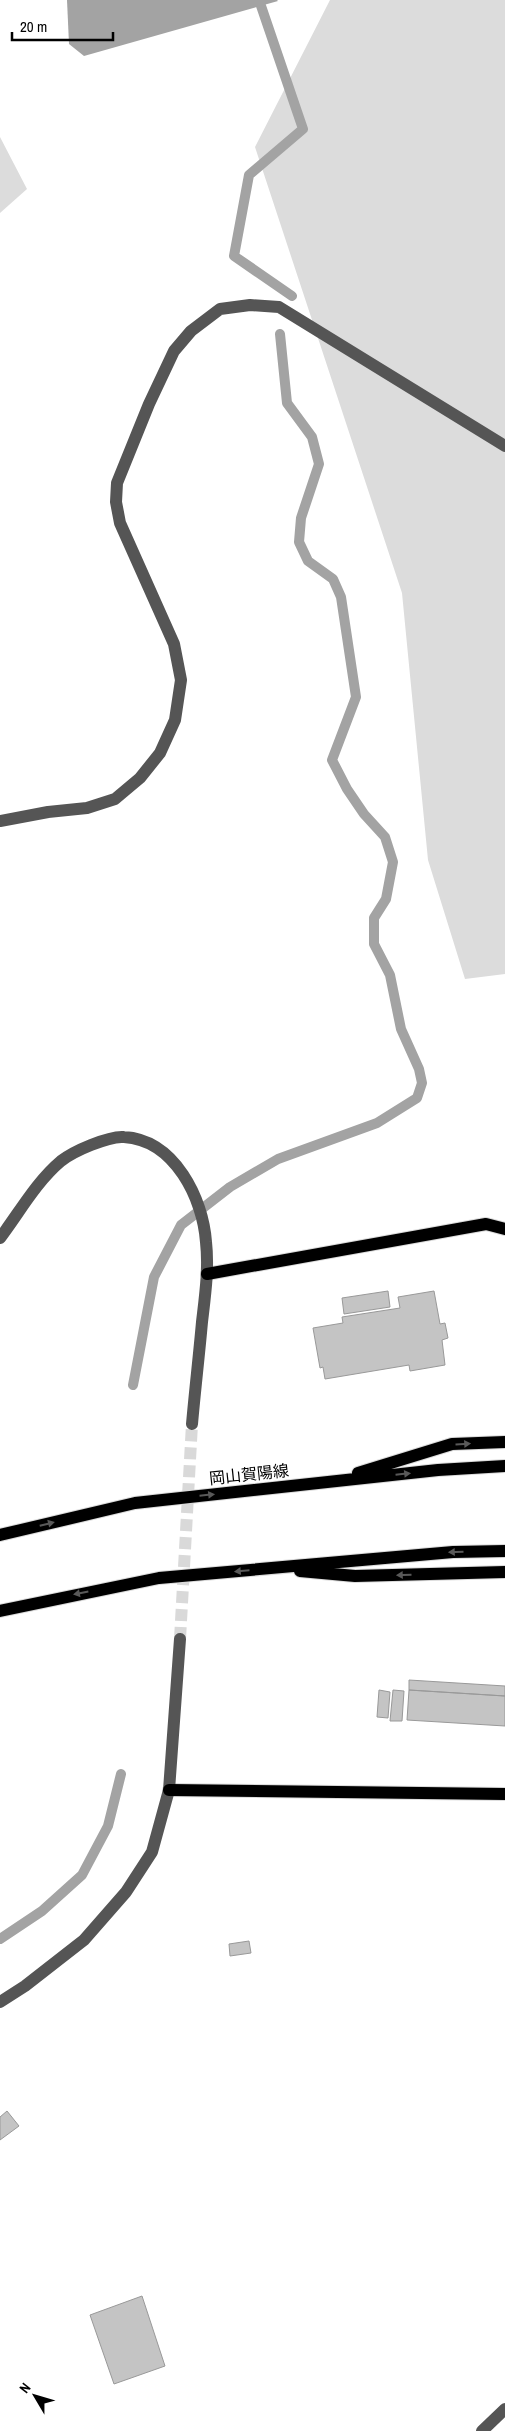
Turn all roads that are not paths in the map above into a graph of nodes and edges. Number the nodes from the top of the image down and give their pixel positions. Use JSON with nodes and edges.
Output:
{"nodes":[{"id":1,"x":505,"y":446,"type":"edge"},
{"id":2,"x":0,"y":821,"type":"edge"},
{"id":3,"x":505,"y":1229,"type":"edge"},
{"id":4,"x":0,"y":1238,"type":"edge"},
{"id":5,"x":207,"y":1274,"type":"junction"},
{"id":6,"x":192,"y":1424,"type":"tunnel mouth"},
{"id":7,"x":505,"y":1442,"type":"edge"},
{"id":8,"x":505,"y":1466,"type":"edge"},
{"id":9,"x":332,"y":1482,"type":"junction"},
{"id":10,"x":0,"y":1535,"type":"edge"},
{"id":11,"x":505,"y":1551,"type":"edge"},
{"id":12,"x":266,"y":1568,"type":"junction"},
{"id":13,"x":505,"y":1572,"type":"edge"},
{"id":14,"x":0,"y":1611,"type":"edge"},
{"id":15,"x":180,"y":1638,"type":"tunnel mouth"},
{"id":16,"x":169,"y":1790,"type":"junction"},
{"id":17,"x":505,"y":1794,"type":"edge"},
{"id":18,"x":0,"y":2002,"type":"edge"},
{"id":19,"x":505,"y":2409,"type":"edge"},
{"id":20,"x":482,"y":2431,"type":"edge"}],
"edges":[{"from":1,"to":2,"type":"street"},
{"from":3,"to":5,"type":"main road"},
{"from":4,"to":5,"type":"street"},
{"from":5,"to":6,"type":"street"},
{"from":9,"to":7,"type":"main road","one_way":true},
{"from":9,"to":8,"type":"main road","name":"岡山賀陽線","one_way":true},
{"from":10,"to":9,"type":"main road","name":"岡山賀陽線","one_way":true},
{"from":11,"to":12,"type":"main road","one_way":true},
{"from":13,"to":12,"type":"main road","one_way":true},
{"from":12,"to":14,"type":"main road","one_way":true},
{"from":15,"to":16,"type":"street"},
{"from":16,"to":17,"type":"main road"},
{"from":16,"to":18,"type":"street"},
{"from":19,"to":20,"type":"street"}]}
